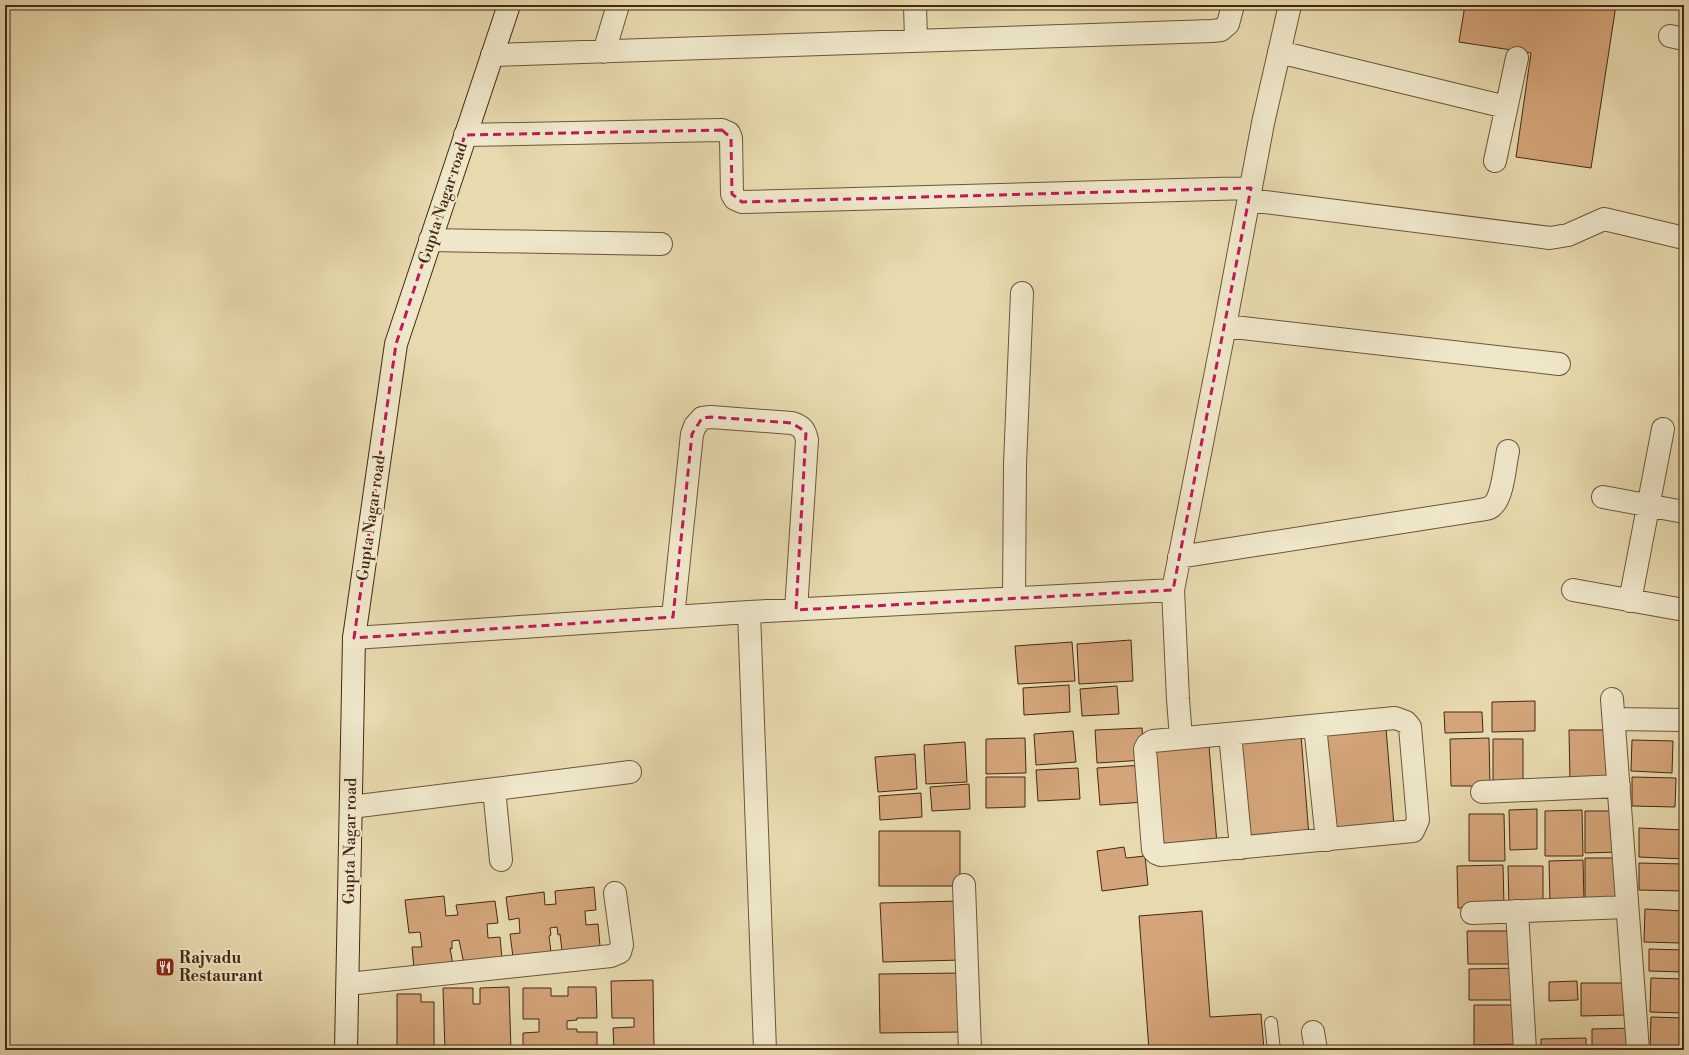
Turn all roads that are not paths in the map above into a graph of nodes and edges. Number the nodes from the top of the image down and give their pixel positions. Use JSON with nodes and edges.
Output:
{"nodes":[{"id":1,"x":509,"y":5,"type":"edge"},
{"id":2,"x":618,"y":5,"type":"edge"},
{"id":3,"x":915,"y":5,"type":"edge"},
{"id":4,"x":1233,"y":5,"type":"edge"},
{"id":5,"x":1290,"y":5,"type":"edge"},
{"id":6,"x":916,"y":41,"type":"junction"},
{"id":7,"x":604,"y":52,"type":"junction"},
{"id":8,"x":1280,"y":52,"type":"junction"},
{"id":9,"x":492,"y":55,"type":"junction"},
{"id":10,"x":1517,"y":58,"type":"dead end"},
{"id":11,"x":1506,"y":108,"type":"junction"},
{"id":12,"x":465,"y":135,"type":"junction"},
{"id":13,"x":1495,"y":162,"type":"dead end"},
{"id":14,"x":1250,"y":194,"type":"junction"},
{"id":15,"x":1684,"y":238,"type":"edge"},
{"id":16,"x":430,"y":240,"type":"junction"},
{"id":17,"x":662,"y":244,"type":"dead end"},
{"id":18,"x":1022,"y":293,"type":"dead end"},
{"id":19,"x":1225,"y":326,"type":"junction"},
{"id":20,"x":1559,"y":364,"type":"dead end"},
{"id":21,"x":1663,"y":429,"type":"dead end"},
{"id":22,"x":1508,"y":451,"type":"dead end"},
{"id":23,"x":1603,"y":497,"type":"dead end"},
{"id":24,"x":1648,"y":505,"type":"junction"},
{"id":25,"x":1684,"y":512,"type":"edge"},
{"id":26,"x":1179,"y":557,"type":"junction"},
{"id":27,"x":1173,"y":590,"type":"junction"},
{"id":28,"x":1573,"y":590,"type":"dead end"},
{"id":29,"x":1014,"y":598,"type":"junction"},
{"id":30,"x":1630,"y":601,"type":"junction"},
{"id":31,"x":796,"y":610,"type":"junction"},
{"id":32,"x":1684,"y":610,"type":"edge"},
{"id":33,"x":749,"y":612,"type":"junction"},
{"id":34,"x":673,"y":617,"type":"junction"},
{"id":35,"x":354,"y":638,"type":"junction"},
{"id":36,"x":1684,"y":720,"type":"edge"},
{"id":37,"x":1315,"y":726,"type":"junction"},
{"id":38,"x":1230,"y":734,"type":"junction"},
{"id":39,"x":1181,"y":738,"type":"junction"},
{"id":40,"x":630,"y":772,"type":"dead end"},
{"id":41,"x":1619,"y":786,"type":"junction"},
{"id":42,"x":494,"y":789,"type":"junction"},
{"id":43,"x":1482,"y":792,"type":"dead end"},
{"id":44,"x":351,"y":807,"type":"junction"},
{"id":45,"x":1327,"y":840,"type":"junction"},
{"id":46,"x":1241,"y":848,"type":"junction"},
{"id":47,"x":501,"y":860,"type":"dead end"},
{"id":48,"x":964,"y":885,"type":"dead end"},
{"id":49,"x":615,"y":893,"type":"dead end"},
{"id":50,"x":1627,"y":907,"type":"junction"},
{"id":51,"x":1517,"y":911,"type":"junction"},
{"id":52,"x":1472,"y":913,"type":"dead end"},
{"id":53,"x":348,"y":984,"type":"junction"},
{"id":54,"x":1271,"y":1023,"type":"dead end"},
{"id":55,"x":346,"y":1050,"type":"edge"},
{"id":56,"x":765,"y":1050,"type":"edge"},
{"id":57,"x":970,"y":1050,"type":"edge"},
{"id":58,"x":1274,"y":1050,"type":"edge"},
{"id":59,"x":1525,"y":1050,"type":"edge"},
{"id":60,"x":1638,"y":1050,"type":"edge"}],
"edges":[{"from":1,"to":9,"type":"street","name":"Gupta Nagar road"},
{"from":2,"to":7,"type":"street"},
{"from":3,"to":6,"type":"street"},
{"from":4,"to":6,"type":"street"},
{"from":5,"to":8,"type":"street"},
{"from":6,"to":7,"type":"street"},
{"from":7,"to":9,"type":"street"},
{"from":8,"to":11,"type":"street"},
{"from":8,"to":14,"type":"street"},
{"from":9,"to":12,"type":"street","name":"Gupta Nagar road"},
{"from":10,"to":11,"type":"street"},
{"from":11,"to":13,"type":"street"},
{"from":12,"to":14,"type":"street"},
{"from":12,"to":16,"type":"street","name":"Gupta Nagar road"},
{"from":14,"to":15,"type":"street"},
{"from":14,"to":19,"type":"street"},
{"from":16,"to":17,"type":"street"},
{"from":16,"to":35,"type":"street","name":"Gupta Nagar road"},
{"from":18,"to":29,"type":"street"},
{"from":19,"to":20,"type":"street"},
{"from":19,"to":26,"type":"street"},
{"from":21,"to":24,"type":"street"},
{"from":22,"to":26,"type":"street"},
{"from":23,"to":24,"type":"street"},
{"from":24,"to":25,"type":"street"},
{"from":24,"to":30,"type":"street"},
{"from":26,"to":27,"type":"street"},
{"from":27,"to":29,"type":"street"},
{"from":27,"to":39,"type":"street"},
{"from":28,"to":30,"type":"street"},
{"from":29,"to":31,"type":"street"},
{"from":30,"to":32,"type":"street"},
{"from":31,"to":33,"type":"street"},
{"from":31,"to":34,"type":"street"},
{"from":33,"to":34,"type":"street"},
{"from":33,"to":56,"type":"street"},
{"from":34,"to":35,"type":"street"},
{"from":35,"to":44,"type":"street","name":"Gupta Nagar road"},
{"from":36,"to":41,"type":"street"},
{"from":37,"to":38,"type":"street"},
{"from":37,"to":45,"type":"street"},
{"from":37,"to":45,"type":"street"},
{"from":38,"to":39,"type":"street"},
{"from":38,"to":46,"type":"street"},
{"from":39,"to":46,"type":"street"},
{"from":40,"to":42,"type":"street"},
{"from":41,"to":43,"type":"street"},
{"from":41,"to":50,"type":"street"},
{"from":42,"to":44,"type":"street"},
{"from":42,"to":47,"type":"street"},
{"from":44,"to":53,"type":"street","name":"Gupta Nagar road"},
{"from":45,"to":46,"type":"street"},
{"from":48,"to":57,"type":"street"},
{"from":49,"to":53,"type":"street"},
{"from":50,"to":51,"type":"street"},
{"from":50,"to":60,"type":"street"},
{"from":51,"to":52,"type":"street"},
{"from":51,"to":59,"type":"street"},
{"from":53,"to":55,"type":"street","name":"Gupta Nagar road"},
{"from":54,"to":58,"type":"lane"}]}
